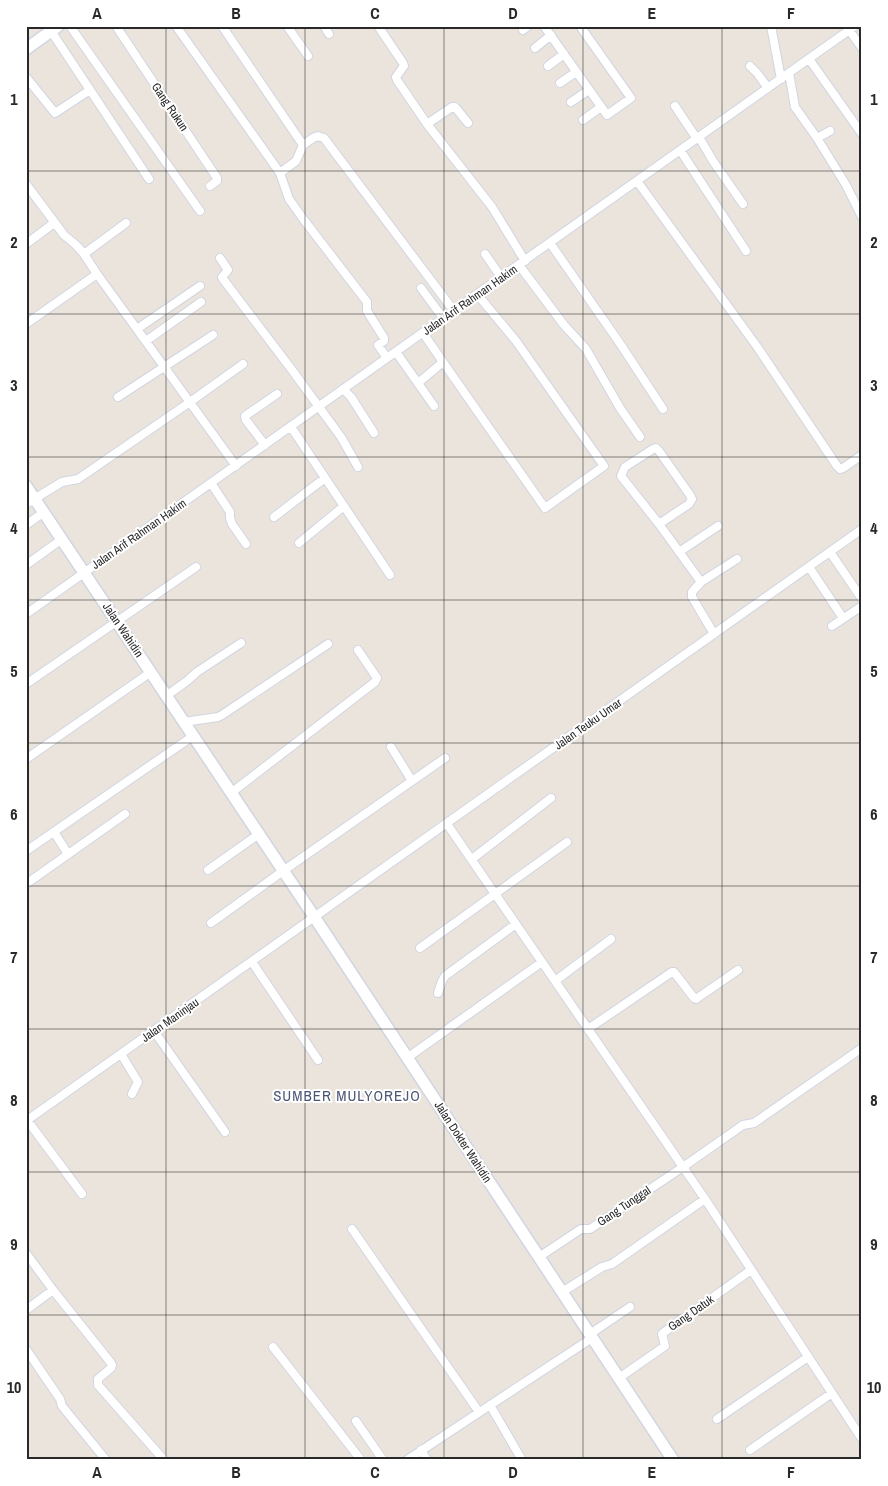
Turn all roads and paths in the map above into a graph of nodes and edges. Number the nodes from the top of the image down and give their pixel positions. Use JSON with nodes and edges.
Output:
{"nodes":[{"id":1,"x":70,"y":26,"type":"edge"},
{"id":2,"x":116,"y":26,"type":"edge"},
{"id":3,"x":176,"y":26,"type":"edge"},
{"id":4,"x":222,"y":26,"type":"edge"},
{"id":5,"x":287,"y":26,"type":"edge"},
{"id":6,"x":324,"y":26,"type":"edge"},
{"id":7,"x":378,"y":26,"type":"edge"},
{"id":8,"x":544,"y":26,"type":"edge"},
{"id":9,"x":580,"y":26,"type":"edge"},
{"id":10,"x":771,"y":26,"type":"edge"},
{"id":11,"x":852,"y":28,"type":"edge"},
{"id":12,"x":54,"y":29,"type":"edge"},
{"id":13,"x":328,"y":34,"type":"dead end"},
{"id":14,"x":551,"y":35,"type":"junction"},
{"id":15,"x":534,"y":48,"type":"dead end"},
{"id":16,"x":862,"y":48,"type":"edge"},
{"id":17,"x":26,"y":49,"type":"edge"},
{"id":18,"x":564,"y":54,"type":"junction"},
{"id":19,"x":308,"y":56,"type":"dead end"},
{"id":20,"x":809,"y":59,"type":"junction"},
{"id":21,"x":548,"y":66,"type":"dead end"},
{"id":22,"x":750,"y":66,"type":"dead end"},
{"id":23,"x":576,"y":72,"type":"junction"},
{"id":24,"x":785,"y":76,"type":"junction"},
{"id":25,"x":26,"y":77,"type":"edge"},
{"id":26,"x":560,"y":84,"type":"dead end"},
{"id":27,"x":768,"y":88,"type":"junction"},
{"id":28,"x":90,"y":90,"type":"junction"},
{"id":29,"x":589,"y":90,"type":"junction"},
{"id":30,"x":571,"y":102,"type":"dead end"},
{"id":31,"x":674,"y":106,"type":"dead end"},
{"id":32,"x":601,"y":107,"type":"junction"},
{"id":33,"x":583,"y":120,"type":"dead end"},
{"id":34,"x":468,"y":122,"type":"dead end"},
{"id":35,"x":427,"y":124,"type":"junction"},
{"id":36,"x":830,"y":131,"type":"dead end"},
{"id":37,"x":862,"y":134,"type":"edge"},
{"id":38,"x":698,"y":138,"type":"junction"},
{"id":39,"x":817,"y":138,"type":"junction"},
{"id":40,"x":303,"y":145,"type":"junction"},
{"id":41,"x":680,"y":150,"type":"junction"},
{"id":42,"x":280,"y":173,"type":"junction"},
{"id":43,"x":149,"y":179,"type":"dead end"},
{"id":44,"x":637,"y":181,"type":"junction"},
{"id":45,"x":26,"y":184,"type":"edge"},
{"id":46,"x":210,"y":186,"type":"dead end"},
{"id":47,"x":743,"y":204,"type":"dead end"},
{"id":48,"x":200,"y":211,"type":"dead end"},
{"id":49,"x":862,"y":217,"type":"edge"},
{"id":50,"x":54,"y":223,"type":"junction"},
{"id":51,"x":126,"y":223,"type":"dead end"},
{"id":52,"x":550,"y":243,"type":"junction"},
{"id":53,"x":26,"y":244,"type":"edge"},
{"id":54,"x":746,"y":250,"type":"dead end"},
{"id":55,"x":84,"y":254,"type":"junction"},
{"id":56,"x":485,"y":254,"type":"dead end"},
{"id":57,"x":220,"y":258,"type":"dead end"},
{"id":58,"x":522,"y":263,"type":"junction"},
{"id":59,"x":97,"y":274,"type":"junction"},
{"id":60,"x":501,"y":277,"type":"junction"},
{"id":61,"x":200,"y":286,"type":"dead end"},
{"id":62,"x":421,"y":288,"type":"dead end"},
{"id":63,"x":477,"y":294,"type":"junction"},
{"id":64,"x":201,"y":302,"type":"dead end"},
{"id":65,"x":454,"y":311,"type":"junction"},
{"id":66,"x":443,"y":318,"type":"junction"},
{"id":67,"x":26,"y":324,"type":"edge"},
{"id":68,"x":137,"y":329,"type":"junction"},
{"id":69,"x":422,"y":333,"type":"junction"},
{"id":70,"x":213,"y":335,"type":"dead end"},
{"id":71,"x":146,"y":341,"type":"junction"},
{"id":72,"x":396,"y":352,"type":"junction"},
{"id":73,"x":388,"y":358,"type":"junction"},
{"id":74,"x":443,"y":362,"type":"junction"},
{"id":75,"x":243,"y":364,"type":"dead end"},
{"id":76,"x":164,"y":368,"type":"junction"},
{"id":77,"x":418,"y":383,"type":"junction"},
{"id":78,"x":343,"y":389,"type":"junction"},
{"id":79,"x":277,"y":394,"type":"dead end"},
{"id":80,"x":118,"y":397,"type":"dead end"},
{"id":81,"x":190,"y":402,"type":"junction"},
{"id":82,"x":434,"y":406,"type":"dead end"},
{"id":83,"x":318,"y":407,"type":"junction"},
{"id":84,"x":663,"y":409,"type":"dead end"},
{"id":85,"x":291,"y":427,"type":"junction"},
{"id":86,"x":374,"y":433,"type":"dead end"},
{"id":87,"x":640,"y":437,"type":"dead end"},
{"id":88,"x":264,"y":445,"type":"junction"},
{"id":89,"x":862,"y":455,"type":"edge"},
{"id":90,"x":236,"y":466,"type":"junction"},
{"id":91,"x":358,"y":467,"type":"dead end"},
{"id":92,"x":325,"y":478,"type":"junction"},
{"id":93,"x":211,"y":483,"type":"junction"},
{"id":94,"x":26,"y":486,"type":"edge"},
{"id":95,"x":31,"y":502,"type":"edge"},
{"id":96,"x":344,"y":506,"type":"junction"},
{"id":97,"x":44,"y":512,"type":"junction"},
{"id":98,"x":274,"y":517,"type":"dead end"},
{"id":99,"x":659,"y":524,"type":"junction"},
{"id":100,"x":26,"y":525,"type":"edge"},
{"id":101,"x":718,"y":526,"type":"dead end"},
{"id":102,"x":862,"y":530,"type":"edge"},
{"id":103,"x":62,"y":539,"type":"junction"},
{"id":104,"x":299,"y":543,"type":"dead end"},
{"id":105,"x":246,"y":544,"type":"dead end"},
{"id":106,"x":679,"y":552,"type":"junction"},
{"id":107,"x":830,"y":552,"type":"junction"},
{"id":108,"x":737,"y":559,"type":"dead end"},
{"id":109,"x":26,"y":565,"type":"edge"},
{"id":110,"x":196,"y":567,"type":"dead end"},
{"id":111,"x":809,"y":567,"type":"junction"},
{"id":112,"x":84,"y":573,"type":"junction"},
{"id":113,"x":390,"y":575,"type":"dead end"},
{"id":114,"x":701,"y":582,"type":"junction"},
{"id":115,"x":862,"y":599,"type":"edge"},
{"id":116,"x":862,"y":606,"type":"edge"},
{"id":117,"x":26,"y":614,"type":"edge"},
{"id":118,"x":843,"y":618,"type":"junction"},
{"id":119,"x":117,"y":622,"type":"junction"},
{"id":120,"x":832,"y":626,"type":"dead end"},
{"id":121,"x":714,"y":634,"type":"junction"},
{"id":122,"x":241,"y":643,"type":"dead end"},
{"id":123,"x":328,"y":644,"type":"dead end"},
{"id":124,"x":358,"y":650,"type":"dead end"},
{"id":125,"x":151,"y":672,"type":"junction"},
{"id":126,"x":26,"y":684,"type":"edge"},
{"id":127,"x":166,"y":696,"type":"junction"},
{"id":128,"x":184,"y":722,"type":"junction"},
{"id":129,"x":194,"y":736,"type":"junction"},
{"id":130,"x":391,"y":747,"type":"dead end"},
{"id":131,"x":445,"y":758,"type":"dead end"},
{"id":132,"x":26,"y":759,"type":"edge"},
{"id":133,"x":219,"y":775,"type":"joint"},
{"id":134,"x":412,"y":781,"type":"junction"},
{"id":135,"x":231,"y":793,"type":"junction"},
{"id":136,"x":551,"y":798,"type":"dead end"},
{"id":137,"x":125,"y":814,"type":"dead end"},
{"id":138,"x":447,"y":824,"type":"junction"},
{"id":139,"x":54,"y":832,"type":"junction"},
{"id":140,"x":259,"y":834,"type":"junction"},
{"id":141,"x":566,"y":842,"type":"dead end"},
{"id":142,"x":26,"y":850,"type":"edge"},
{"id":143,"x":68,"y":854,"type":"junction"},
{"id":144,"x":472,"y":859,"type":"junction"},
{"id":145,"x":208,"y":870,"type":"dead end"},
{"id":146,"x":283,"y":871,"type":"junction"},
{"id":147,"x":26,"y":884,"type":"edge"},
{"id":148,"x":495,"y":893,"type":"junction"},
{"id":149,"x":315,"y":918,"type":"junction"},
{"id":150,"x":211,"y":922,"type":"dead end"},
{"id":151,"x":516,"y":924,"type":"junction"},
{"id":152,"x":611,"y":940,"type":"dead end"},
{"id":153,"x":420,"y":948,"type":"dead end"},
{"id":154,"x":252,"y":962,"type":"junction"},
{"id":155,"x":542,"y":962,"type":"junction"},
{"id":156,"x":738,"y":970,"type":"dead end"},
{"id":157,"x":555,"y":981,"type":"junction"},
{"id":158,"x":438,"y":993,"type":"dead end"},
{"id":159,"x":588,"y":1029,"type":"junction"},
{"id":160,"x":154,"y":1031,"type":"junction"},
{"id":161,"x":862,"y":1048,"type":"edge"},
{"id":162,"x":122,"y":1054,"type":"junction"},
{"id":163,"x":407,"y":1058,"type":"junction"},
{"id":164,"x":318,"y":1060,"type":"dead end"},
{"id":165,"x":132,"y":1094,"type":"dead end"},
{"id":166,"x":27,"y":1121,"type":"edge"},
{"id":167,"x":225,"y":1132,"type":"dead end"},
{"id":168,"x":683,"y":1167,"type":"junction"},
{"id":169,"x":82,"y":1194,"type":"dead end"},
{"id":170,"x":705,"y":1199,"type":"junction"},
{"id":171,"x":352,"y":1229,"type":"dead end"},
{"id":172,"x":26,"y":1253,"type":"edge"},
{"id":173,"x":539,"y":1257,"type":"junction"},
{"id":174,"x":752,"y":1270,"type":"junction"},
{"id":175,"x":53,"y":1290,"type":"junction"},
{"id":176,"x":562,"y":1292,"type":"junction"},
{"id":177,"x":630,"y":1307,"type":"dead end"},
{"id":178,"x":26,"y":1310,"type":"edge"},
{"id":179,"x":591,"y":1336,"type":"junction"},
{"id":180,"x":273,"y":1346,"type":"dead end"},
{"id":181,"x":26,"y":1349,"type":"edge"},
{"id":182,"x":808,"y":1357,"type":"junction"},
{"id":183,"x":619,"y":1378,"type":"junction"},
{"id":184,"x":832,"y":1393,"type":"junction"},
{"id":185,"x":490,"y":1405,"type":"junction"},
{"id":186,"x":479,"y":1412,"type":"junction"},
{"id":187,"x":717,"y":1418,"type":"dead end"},
{"id":188,"x":356,"y":1421,"type":"dead end"},
{"id":189,"x":862,"y":1439,"type":"edge"},
{"id":190,"x":421,"y":1450,"type":"junction"},
{"id":191,"x":750,"y":1450,"type":"dead end"},
{"id":192,"x":106,"y":1460,"type":"edge"},
{"id":193,"x":164,"y":1460,"type":"edge"},
{"id":194,"x":362,"y":1460,"type":"edge"},
{"id":195,"x":383,"y":1460,"type":"edge"},
{"id":196,"x":407,"y":1460,"type":"edge"},
{"id":197,"x":427,"y":1460,"type":"edge"},
{"id":198,"x":522,"y":1460,"type":"edge"},
{"id":199,"x":673,"y":1460,"type":"edge"}],
"edges":[{"from":1,"to":48,"type":"street"},
{"from":2,"to":46,"type":"street","name":"Gang Rukun"},
{"from":3,"to":42,"type":"street"},
{"from":4,"to":40,"type":"street"},
{"from":5,"to":19,"type":"street"},
{"from":6,"to":13,"type":"street"},
{"from":7,"to":35,"type":"street"},
{"from":8,"to":14,"type":"street"},
{"from":9,"to":32,"type":"street"},
{"from":10,"to":24,"type":"street"},
{"from":11,"to":16,"type":"street"},
{"from":11,"to":20,"type":"street","name":"Jalan Arif Rahman Hakim"},
{"from":12,"to":17,"type":"street"},
{"from":12,"to":28,"type":"street"},
{"from":14,"to":15,"type":"street"},
{"from":14,"to":18,"type":"street"},
{"from":18,"to":21,"type":"street"},
{"from":18,"to":23,"type":"street"},
{"from":20,"to":24,"type":"street","name":"Jalan Arif Rahman Hakim"},
{"from":20,"to":37,"type":"street"},
{"from":22,"to":27,"type":"street"},
{"from":23,"to":26,"type":"street"},
{"from":23,"to":29,"type":"street"},
{"from":24,"to":27,"type":"street","name":"Jalan Arif Rahman Hakim"},
{"from":24,"to":39,"type":"street"},
{"from":25,"to":28,"type":"street"},
{"from":27,"to":38,"type":"street","name":"Jalan Arif Rahman Hakim"},
{"from":28,"to":43,"type":"street"},
{"from":29,"to":30,"type":"street"},
{"from":29,"to":32,"type":"street"},
{"from":31,"to":38,"type":"street"},
{"from":32,"to":33,"type":"street"},
{"from":34,"to":35,"type":"street"},
{"from":35,"to":58,"type":"street"},
{"from":36,"to":39,"type":"street"},
{"from":38,"to":41,"type":"street","name":"Jalan Arif Rahman Hakim"},
{"from":38,"to":47,"type":"street"},
{"from":39,"to":49,"type":"street"},
{"from":40,"to":42,"type":"street"},
{"from":40,"to":65,"type":"street"},
{"from":41,"to":44,"type":"street","name":"Jalan Arif Rahman Hakim"},
{"from":41,"to":54,"type":"street"},
{"from":42,"to":73,"type":"street"},
{"from":44,"to":52,"type":"street","name":"Jalan Arif Rahman Hakim"},
{"from":44,"to":89,"type":"street"},
{"from":45,"to":50,"type":"street"},
{"from":50,"to":53,"type":"street"},
{"from":50,"to":55,"type":"street"},
{"from":51,"to":55,"type":"street"},
{"from":52,"to":58,"type":"street","name":"Jalan Arif Rahman Hakim"},
{"from":52,"to":84,"type":"street"},
{"from":55,"to":59,"type":"street"},
{"from":56,"to":60,"type":"street"},
{"from":57,"to":83,"type":"street"},
{"from":58,"to":60,"type":"street","name":"Jalan Arif Rahman Hakim"},
{"from":58,"to":87,"type":"street"},
{"from":59,"to":67,"type":"street"},
{"from":59,"to":68,"type":"street"},
{"from":60,"to":63,"type":"street","name":"Jalan Arif Rahman Hakim"},
{"from":61,"to":68,"type":"street"},
{"from":62,"to":66,"type":"street"},
{"from":63,"to":65,"type":"street","name":"Jalan Arif Rahman Hakim"},
{"from":63,"to":74,"type":"street"},
{"from":64,"to":71,"type":"street"},
{"from":65,"to":66,"type":"street","name":"Jalan Arif Rahman Hakim"},
{"from":66,"to":69,"type":"street","name":"Jalan Arif Rahman Hakim"},
{"from":68,"to":71,"type":"street"},
{"from":69,"to":72,"type":"street","name":"Jalan Arif Rahman Hakim"},
{"from":69,"to":74,"type":"street"},
{"from":70,"to":76,"type":"street"},
{"from":71,"to":76,"type":"street"},
{"from":72,"to":73,"type":"street","name":"Jalan Arif Rahman Hakim"},
{"from":72,"to":77,"type":"street"},
{"from":73,"to":78,"type":"street","name":"Jalan Arif Rahman Hakim"},
{"from":74,"to":77,"type":"street"},
{"from":75,"to":81,"type":"street"},
{"from":76,"to":80,"type":"street"},
{"from":76,"to":81,"type":"street"},
{"from":77,"to":82,"type":"street"},
{"from":78,"to":83,"type":"street","name":"Jalan Arif Rahman Hakim"},
{"from":78,"to":86,"type":"street"},
{"from":79,"to":88,"type":"street"},
{"from":81,"to":90,"type":"street"},
{"from":81,"to":95,"type":"street"},
{"from":83,"to":85,"type":"street","name":"Jalan Arif Rahman Hakim"},
{"from":83,"to":91,"type":"street"},
{"from":85,"to":88,"type":"street","name":"Jalan Arif Rahman Hakim"},
{"from":85,"to":92,"type":"street"},
{"from":88,"to":90,"type":"street","name":"Jalan Arif Rahman Hakim"},
{"from":90,"to":93,"type":"street","name":"Jalan Arif Rahman Hakim"},
{"from":92,"to":96,"type":"street"},
{"from":92,"to":98,"type":"street"},
{"from":93,"to":105,"type":"street"},
{"from":93,"to":112,"type":"street","name":"Jalan Arif Rahman Hakim"},
{"from":94,"to":95,"type":"street","name":"Jalan Wahidin"},
{"from":95,"to":97,"type":"street","name":"Jalan Wahidin"},
{"from":96,"to":104,"type":"street"},
{"from":96,"to":113,"type":"street"},
{"from":97,"to":100,"type":"street"},
{"from":97,"to":103,"type":"street","name":"Jalan Wahidin"},
{"from":99,"to":99,"type":"street"},
{"from":99,"to":106,"type":"street"},
{"from":101,"to":106,"type":"street"},
{"from":102,"to":107,"type":"street","name":"Jalan Teuku Umar"},
{"from":103,"to":109,"type":"street"},
{"from":103,"to":112,"type":"street","name":"Jalan Wahidin"},
{"from":106,"to":114,"type":"street"},
{"from":107,"to":111,"type":"street","name":"Jalan Teuku Umar"},
{"from":107,"to":115,"type":"street"},
{"from":108,"to":114,"type":"street"},
{"from":110,"to":119,"type":"street"},
{"from":111,"to":118,"type":"street"},
{"from":111,"to":121,"type":"street","name":"Jalan Teuku Umar"},
{"from":112,"to":117,"type":"street","name":"Jalan Arif Rahman Hakim"},
{"from":112,"to":119,"type":"street","name":"Jalan Wahidin"},
{"from":114,"to":121,"type":"street"},
{"from":116,"to":118,"type":"street"},
{"from":118,"to":120,"type":"street"},
{"from":119,"to":125,"type":"street","name":"Jalan Wahidin"},
{"from":119,"to":126,"type":"street"},
{"from":121,"to":138,"type":"street","name":"Jalan Teuku Umar"},
{"from":122,"to":127,"type":"street"},
{"from":123,"to":128,"type":"street"},
{"from":124,"to":135,"type":"street"},
{"from":125,"to":127,"type":"street","name":"Jalan Wahidin"},
{"from":125,"to":132,"type":"street"},
{"from":127,"to":128,"type":"street","name":"Jalan Wahidin"},
{"from":128,"to":129,"type":"street","name":"Jalan Wahidin"},
{"from":129,"to":133,"type":"street","name":"Jalan Wahidin"},
{"from":129,"to":139,"type":"street"},
{"from":130,"to":134,"type":"street"},
{"from":131,"to":134,"type":"street"},
{"from":133,"to":135,"type":"street","name":"Jalan Dokter Wahidin"},
{"from":134,"to":146,"type":"street"},
{"from":135,"to":140,"type":"street","name":"Jalan Dokter Wahidin"},
{"from":136,"to":144,"type":"street"},
{"from":137,"to":143,"type":"street"},
{"from":138,"to":144,"type":"street"},
{"from":138,"to":149,"type":"street","name":"Jalan Teuku Umar"},
{"from":139,"to":142,"type":"street"},
{"from":139,"to":143,"type":"street"},
{"from":140,"to":145,"type":"street"},
{"from":140,"to":146,"type":"street","name":"Jalan Dokter Wahidin"},
{"from":141,"to":148,"type":"street"},
{"from":143,"to":147,"type":"street"},
{"from":144,"to":148,"type":"street"},
{"from":146,"to":149,"type":"street","name":"Jalan Dokter Wahidin"},
{"from":146,"to":150,"type":"street"},
{"from":148,"to":151,"type":"street"},
{"from":148,"to":153,"type":"street"},
{"from":149,"to":154,"type":"street","name":"Jalan Maninjau"},
{"from":149,"to":163,"type":"street","name":"Jalan Dokter Wahidin"},
{"from":151,"to":155,"type":"street"},
{"from":151,"to":158,"type":"street"},
{"from":152,"to":157,"type":"street"},
{"from":154,"to":160,"type":"street","name":"Jalan Maninjau"},
{"from":154,"to":164,"type":"street"},
{"from":155,"to":157,"type":"street"},
{"from":155,"to":163,"type":"street"},
{"from":156,"to":159,"type":"street"},
{"from":157,"to":159,"type":"street"},
{"from":159,"to":168,"type":"street"},
{"from":160,"to":162,"type":"street","name":"Jalan Maninjau"},
{"from":160,"to":167,"type":"street"},
{"from":161,"to":168,"type":"street","name":"Gang Tunggal"},
{"from":162,"to":165,"type":"street"},
{"from":162,"to":166,"type":"street","name":"Jalan Maninjau"},
{"from":163,"to":173,"type":"street","name":"Jalan Dokter Wahidin"},
{"from":166,"to":169,"type":"street"},
{"from":168,"to":170,"type":"street"},
{"from":168,"to":173,"type":"street","name":"Gang Tunggal"},
{"from":170,"to":174,"type":"street"},
{"from":170,"to":176,"type":"street"},
{"from":171,"to":186,"type":"street"},
{"from":172,"to":175,"type":"street"},
{"from":173,"to":176,"type":"street","name":"Jalan Dokter Wahidin"},
{"from":174,"to":182,"type":"street"},
{"from":174,"to":183,"type":"street","name":"Gang Datuk"},
{"from":175,"to":178,"type":"street"},
{"from":175,"to":193,"type":"street"},
{"from":176,"to":179,"type":"street","name":"Jalan Dokter Wahidin"},
{"from":177,"to":179,"type":"street"},
{"from":179,"to":183,"type":"street","name":"Jalan Dokter Wahidin"},
{"from":179,"to":185,"type":"street"},
{"from":180,"to":194,"type":"street"},
{"from":181,"to":192,"type":"street"},
{"from":182,"to":184,"type":"street"},
{"from":182,"to":187,"type":"street"},
{"from":183,"to":199,"type":"street","name":"Jalan Dokter Wahidin"},
{"from":184,"to":189,"type":"street"},
{"from":184,"to":191,"type":"street"},
{"from":185,"to":186,"type":"street"},
{"from":185,"to":198,"type":"street"},
{"from":186,"to":190,"type":"street"},
{"from":188,"to":195,"type":"street"},
{"from":190,"to":196,"type":"street"},
{"from":190,"to":197,"type":"street"}]}
